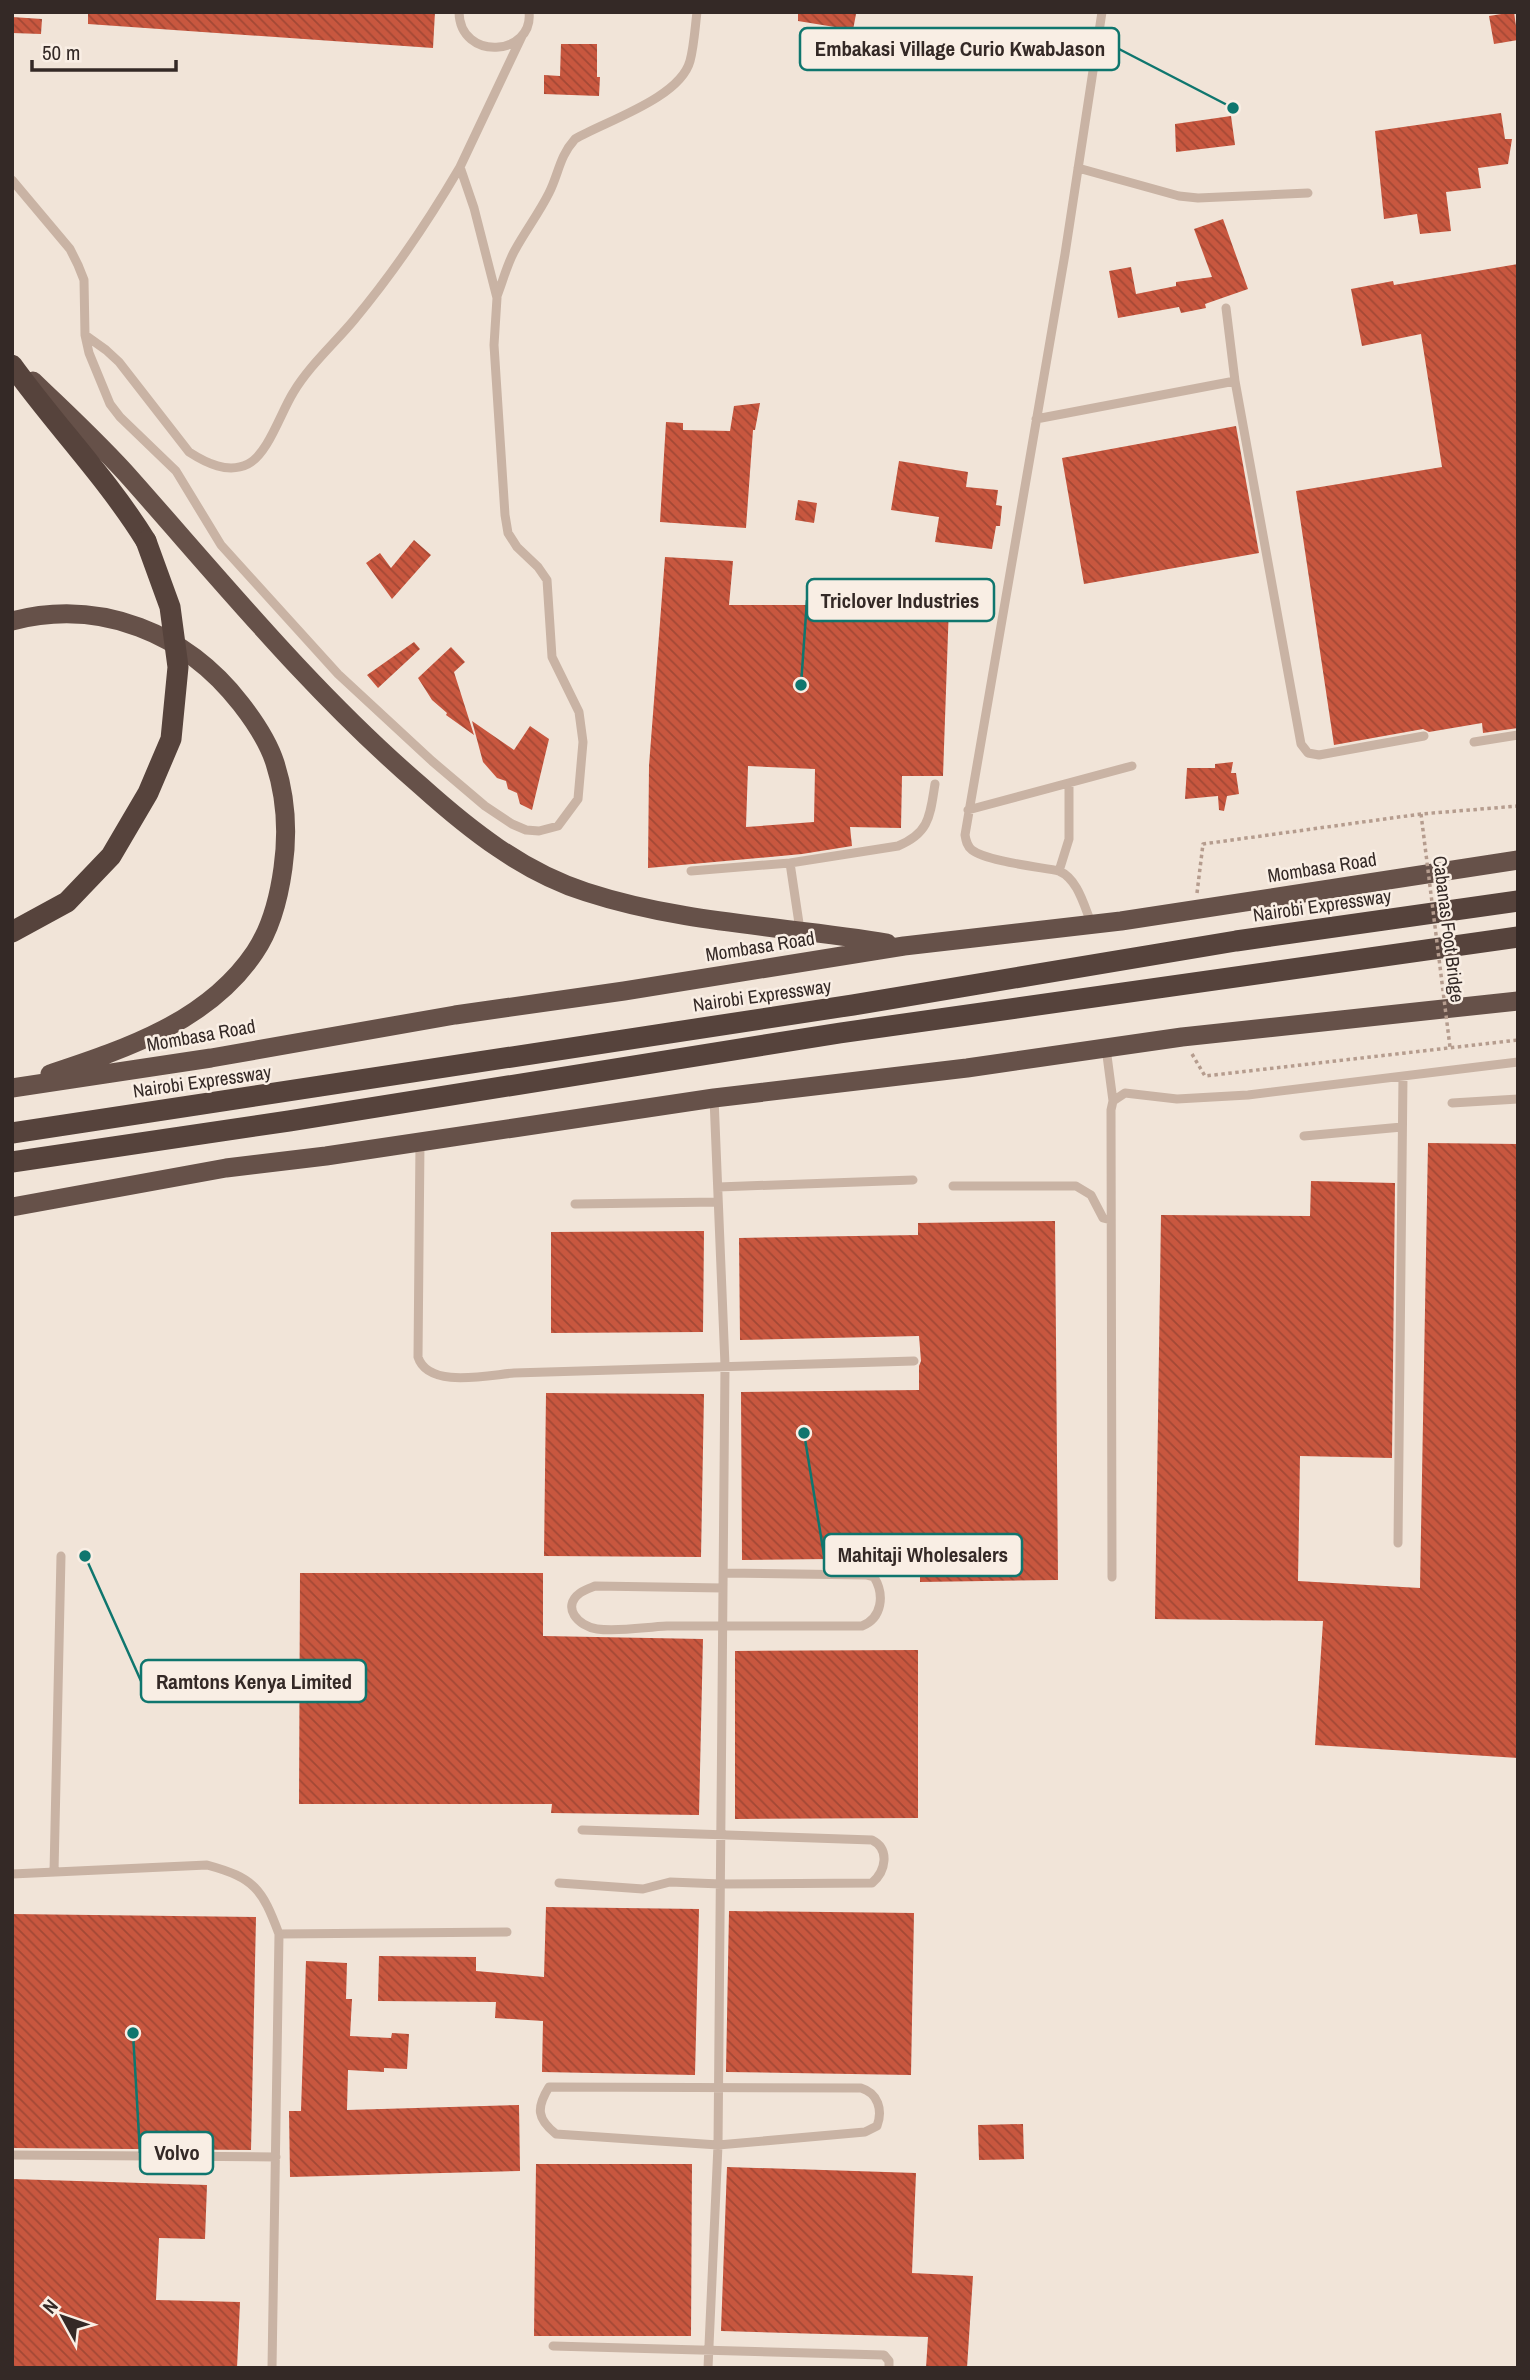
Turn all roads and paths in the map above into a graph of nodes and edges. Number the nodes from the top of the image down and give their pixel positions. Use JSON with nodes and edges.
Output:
{"nodes":[{"id":1,"x":460,"y":12,"type":"edge"},
{"id":2,"x":530,"y":12,"type":"edge"},
{"id":3,"x":697,"y":12,"type":"edge"},
{"id":4,"x":1102,"y":12,"type":"edge"},
{"id":5,"x":522,"y":36,"type":"junction"},
{"id":6,"x":460,"y":167,"type":"junction"},
{"id":7,"x":1078,"y":168,"type":"junction"},
{"id":8,"x":12,"y":180,"type":"edge"},
{"id":9,"x":1308,"y":192,"type":"dead end"},
{"id":10,"x":496,"y":298,"type":"junction"},
{"id":11,"x":1226,"y":307,"type":"dead end"},
{"id":12,"x":85,"y":335,"type":"junction"},
{"id":13,"x":12,"y":362,"type":"edge"},
{"id":14,"x":1235,"y":381,"type":"junction"},
{"id":15,"x":1036,"y":419,"type":"junction"},
{"id":16,"x":12,"y":621,"type":"edge"},
{"id":17,"x":1518,"y":735,"type":"edge"},
{"id":18,"x":1423,"y":736,"type":"dead end"},
{"id":19,"x":1474,"y":742,"type":"dead end"},
{"id":20,"x":1132,"y":766,"type":"dead end"},
{"id":21,"x":1069,"y":783,"type":"junction"},
{"id":22,"x":935,"y":784,"type":"dead end"},
{"id":23,"x":1518,"y":806,"type":"edge"},
{"id":24,"x":968,"y":810,"type":"junction"},
{"id":25,"x":1421,"y":814,"type":"junction"},
{"id":26,"x":1518,"y":860,"type":"edge"},
{"id":27,"x":790,"y":863,"type":"junction"},
{"id":28,"x":691,"y":871,"type":"dead end"},
{"id":29,"x":1059,"y":871,"type":"junction"},
{"id":30,"x":1518,"y":901,"type":"edge"},
{"id":31,"x":1195,"y":910,"type":"junction"},
{"id":32,"x":1092,"y":925,"type":"junction"},
{"id":33,"x":800,"y":930,"type":"junction"},
{"id":34,"x":12,"y":932,"type":"edge"},
{"id":35,"x":1518,"y":937,"type":"edge"},
{"id":36,"x":904,"y":946,"type":"junction"},
{"id":37,"x":1518,"y":1001,"type":"edge"},
{"id":38,"x":1182,"y":1037,"type":"junction"},
{"id":39,"x":1518,"y":1040,"type":"edge"},
{"id":40,"x":1450,"y":1047,"type":"junction"},
{"id":41,"x":1106,"y":1048,"type":"junction"},
{"id":42,"x":1518,"y":1062,"type":"edge"},
{"id":43,"x":1403,"y":1076,"type":"junction"},
{"id":44,"x":12,"y":1087,"type":"edge"},
{"id":45,"x":715,"y":1098,"type":"junction"},
{"id":46,"x":1518,"y":1100,"type":"edge"},
{"id":47,"x":1113,"y":1101,"type":"junction"},
{"id":48,"x":1452,"y":1103,"type":"dead end"},
{"id":49,"x":1402,"y":1127,"type":"junction"},
{"id":50,"x":12,"y":1133,"type":"edge"},
{"id":51,"x":1304,"y":1136,"type":"dead end"},
{"id":52,"x":420,"y":1142,"type":"junction"},
{"id":53,"x":12,"y":1162,"type":"edge"},
{"id":54,"x":913,"y":1180,"type":"dead end"},
{"id":55,"x":953,"y":1186,"type":"dead end"},
{"id":56,"x":718,"y":1187,"type":"junction"},
{"id":57,"x":718,"y":1202,"type":"junction"},
{"id":58,"x":575,"y":1204,"type":"dead end"},
{"id":59,"x":12,"y":1207,"type":"edge"},
{"id":60,"x":1111,"y":1220,"type":"junction"},
{"id":61,"x":914,"y":1361,"type":"dead end"},
{"id":62,"x":725,"y":1365,"type":"junction"},
{"id":63,"x":1398,"y":1543,"type":"dead end"},
{"id":64,"x":61,"y":1556,"type":"dead end"},
{"id":65,"x":723,"y":1573,"type":"junction"},
{"id":66,"x":1112,"y":1577,"type":"dead end"},
{"id":67,"x":723,"y":1588,"type":"junction"},
{"id":68,"x":723,"y":1626,"type":"junction"},
{"id":69,"x":582,"y":1830,"type":"dead end"},
{"id":70,"x":721,"y":1834,"type":"junction"},
{"id":71,"x":54,"y":1872,"type":"junction"},
{"id":72,"x":12,"y":1874,"type":"edge"},
{"id":73,"x":559,"y":1883,"type":"dead end"},
{"id":74,"x":721,"y":1884,"type":"junction"},
{"id":75,"x":506,"y":1932,"type":"dead end"},
{"id":76,"x":279,"y":1934,"type":"junction"},
{"id":77,"x":719,"y":2089,"type":"junction"},
{"id":78,"x":718,"y":2145,"type":"junction"},
{"id":79,"x":12,"y":2155,"type":"edge"},
{"id":80,"x":276,"y":2157,"type":"junction"},
{"id":81,"x":553,"y":2346,"type":"dead end"},
{"id":82,"x":709,"y":2349,"type":"junction"},
{"id":83,"x":272,"y":2368,"type":"edge"},
{"id":84,"x":708,"y":2368,"type":"edge"},
{"id":85,"x":889,"y":2368,"type":"edge"}],
"edges":[{"from":1,"to":5,"type":"lane"},
{"from":2,"to":5,"type":"lane"},
{"from":3,"to":10,"type":"lane"},
{"from":4,"to":7,"type":"lane"},
{"from":5,"to":6,"type":"lane"},
{"from":6,"to":10,"type":"lane"},
{"from":6,"to":12,"type":"lane"},
{"from":7,"to":9,"type":"lane"},
{"from":7,"to":15,"type":"lane"},
{"from":8,"to":12,"type":"lane"},
{"from":10,"to":12,"type":"lane"},
{"from":11,"to":14,"type":"lane"},
{"from":13,"to":33,"type":"highway"},
{"from":13,"to":34,"type":"highway","bridge":true},
{"from":14,"to":15,"type":"lane"},
{"from":14,"to":18,"type":"lane"},
{"from":15,"to":24,"type":"lane"},
{"from":16,"to":44,"type":"highway"},
{"from":17,"to":19,"type":"lane"},
{"from":20,"to":21,"type":"lane"},
{"from":21,"to":24,"type":"lane"},
{"from":21,"to":29,"type":"lane"},
{"from":22,"to":27,"type":"lane"},
{"from":23,"to":25,"type":"path"},
{"from":24,"to":29,"type":"lane"},
{"from":25,"to":31,"type":"path"},
{"from":25,"to":40,"type":"path","name":"Cabanas Foot Bridge","bridge":true},
{"from":26,"to":31,"type":"highway","name":"Mombasa Road"},
{"from":27,"to":28,"type":"lane"},
{"from":27,"to":33,"type":"lane"},
{"from":29,"to":32,"type":"lane"},
{"from":30,"to":50,"type":"highway","name":"Nairobi Expressway"},
{"from":31,"to":32,"type":"highway","name":"Mombasa Road"},
{"from":32,"to":36,"type":"highway","name":"Mombasa Road"},
{"from":33,"to":36,"type":"highway"},
{"from":35,"to":53,"type":"highway"},
{"from":36,"to":44,"type":"highway","name":"Mombasa Road"},
{"from":37,"to":38,"type":"highway"},
{"from":38,"to":40,"type":"path"},
{"from":38,"to":41,"type":"highway"},
{"from":39,"to":40,"type":"path"},
{"from":41,"to":45,"type":"highway"},
{"from":41,"to":47,"type":"lane"},
{"from":42,"to":43,"type":"lane"},
{"from":43,"to":47,"type":"lane"},
{"from":43,"to":49,"type":"lane"},
{"from":45,"to":52,"type":"highway"},
{"from":45,"to":56,"type":"lane"},
{"from":46,"to":48,"type":"lane"},
{"from":47,"to":60,"type":"lane"},
{"from":49,"to":51,"type":"lane"},
{"from":49,"to":63,"type":"lane"},
{"from":52,"to":59,"type":"highway"},
{"from":52,"to":62,"type":"lane"},
{"from":54,"to":56,"type":"lane"},
{"from":55,"to":60,"type":"lane"},
{"from":56,"to":57,"type":"lane"},
{"from":57,"to":58,"type":"lane"},
{"from":57,"to":62,"type":"lane"},
{"from":60,"to":66,"type":"lane"},
{"from":61,"to":62,"type":"lane"},
{"from":62,"to":65,"type":"lane"},
{"from":64,"to":71,"type":"lane"},
{"from":65,"to":67,"type":"lane"},
{"from":65,"to":68,"type":"lane"},
{"from":67,"to":68,"type":"lane"},
{"from":67,"to":68,"type":"lane"},
{"from":68,"to":70,"type":"lane"},
{"from":69,"to":70,"type":"lane"},
{"from":70,"to":74,"type":"lane"},
{"from":70,"to":74,"type":"lane"},
{"from":71,"to":72,"type":"lane"},
{"from":71,"to":76,"type":"lane"},
{"from":73,"to":74,"type":"lane"},
{"from":74,"to":77,"type":"lane"},
{"from":75,"to":76,"type":"lane"},
{"from":76,"to":80,"type":"lane"},
{"from":77,"to":78,"type":"lane"},
{"from":77,"to":78,"type":"lane"},
{"from":77,"to":78,"type":"lane"},
{"from":78,"to":82,"type":"lane"},
{"from":79,"to":80,"type":"lane"},
{"from":80,"to":83,"type":"lane"},
{"from":81,"to":82,"type":"lane"},
{"from":82,"to":84,"type":"lane"},
{"from":82,"to":85,"type":"lane"}]}
